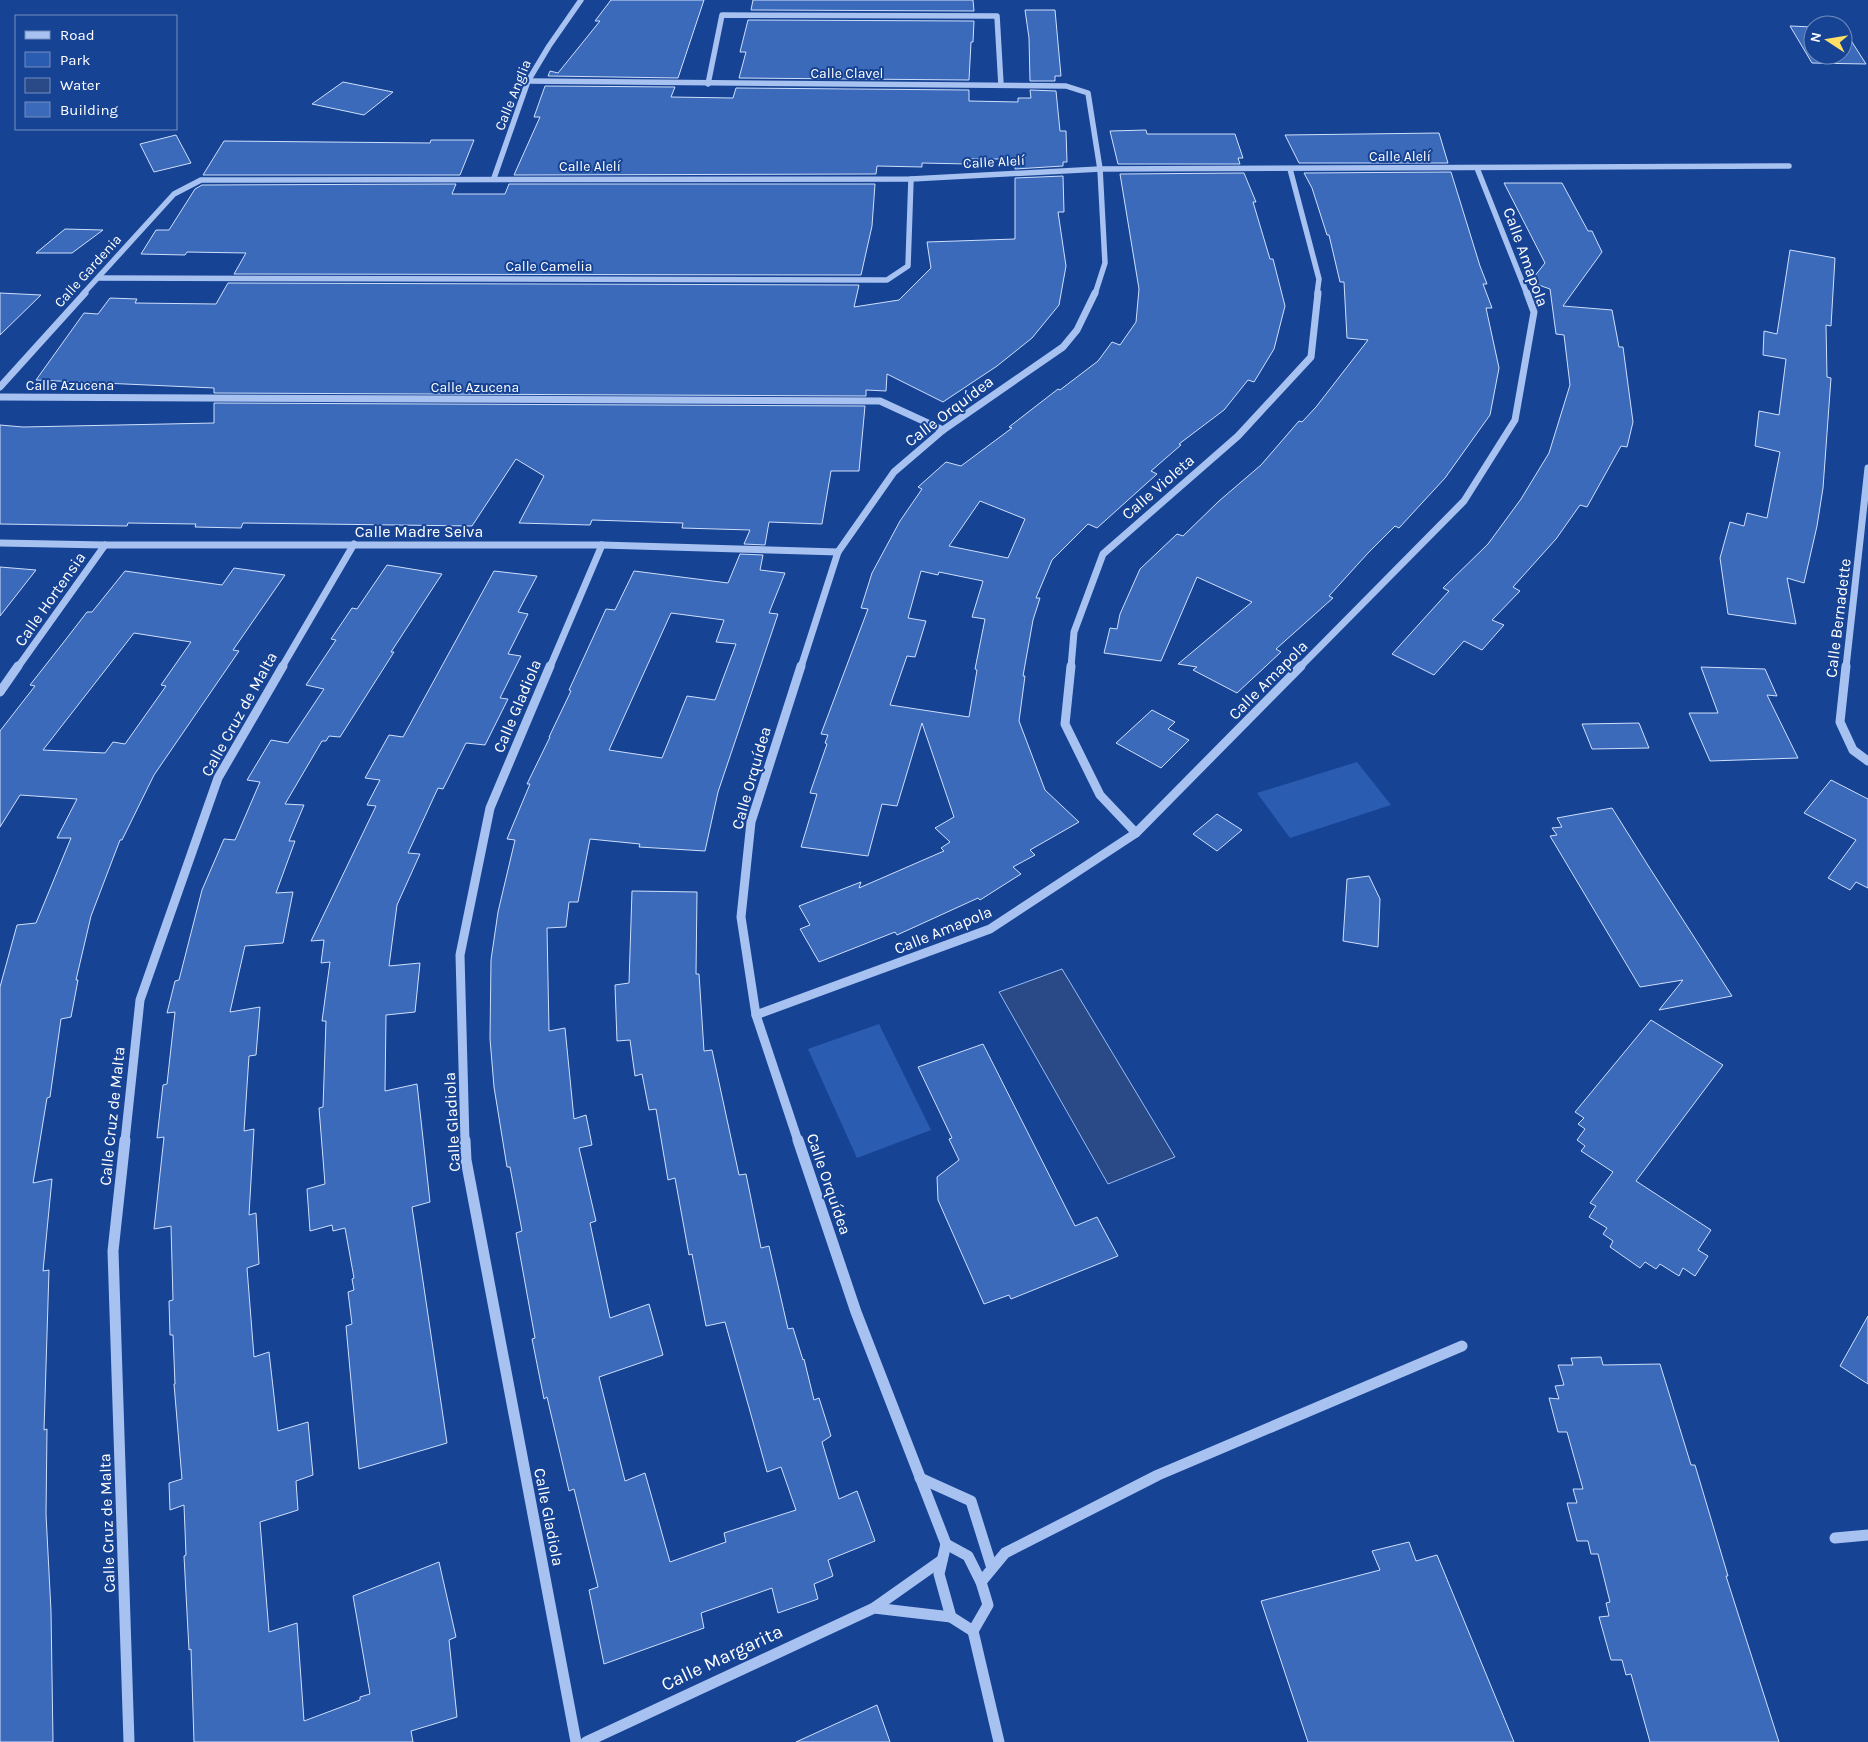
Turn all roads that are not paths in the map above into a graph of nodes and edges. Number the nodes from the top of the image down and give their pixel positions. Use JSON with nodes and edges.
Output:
{"nodes":[{"id":1,"x":581,"y":0,"type":"edge"},
{"id":2,"x":528,"y":81,"type":"junction"},
{"id":3,"x":708,"y":84,"type":"junction"},
{"id":4,"x":1001,"y":85,"type":"junction"},
{"id":5,"x":1789,"y":166,"type":"dead end"},
{"id":6,"x":1477,"y":168,"type":"junction"},
{"id":7,"x":1100,"y":169,"type":"junction"},
{"id":8,"x":1290,"y":169,"type":"junction"},
{"id":9,"x":494,"y":178,"type":"junction"},
{"id":10,"x":911,"y":179,"type":"junction"},
{"id":11,"x":201,"y":180,"type":"joint"},
{"id":12,"x":99,"y":278,"type":"junction"},
{"id":13,"x":0,"y":387,"type":"edge"},
{"id":14,"x":0,"y":397,"type":"edge"},
{"id":15,"x":943,"y":430,"type":"junction"},
{"id":16,"x":1868,"y":468,"type":"edge"},
{"id":17,"x":0,"y":543,"type":"edge"},
{"id":18,"x":354,"y":544,"type":"junction"},
{"id":19,"x":104,"y":545,"type":"junction"},
{"id":20,"x":602,"y":546,"type":"junction"},
{"id":21,"x":838,"y":552,"type":"junction"},
{"id":22,"x":0,"y":692,"type":"edge"},
{"id":23,"x":1868,"y":761,"type":"edge"},
{"id":24,"x":1136,"y":833,"type":"junction"},
{"id":25,"x":756,"y":1015,"type":"junction"},
{"id":26,"x":1462,"y":1346,"type":"dead end"},
{"id":27,"x":920,"y":1478,"type":"junction"},
{"id":28,"x":1868,"y":1535,"type":"edge"},
{"id":29,"x":1836,"y":1538,"type":"dead end"},
{"id":30,"x":946,"y":1544,"type":"junction"},
{"id":31,"x":942,"y":1560,"type":"junction"},
{"id":32,"x":992,"y":1568,"type":"junction"},
{"id":33,"x":981,"y":1582,"type":"junction"},
{"id":34,"x":874,"y":1608,"type":"junction"},
{"id":35,"x":951,"y":1617,"type":"junction"},
{"id":36,"x":973,"y":1631,"type":"junction"},
{"id":37,"x":129,"y":1742,"type":"edge"},
{"id":38,"x":576,"y":1742,"type":"edge"},
{"id":39,"x":586,"y":1742,"type":"edge"},
{"id":40,"x":999,"y":1742,"type":"edge"}],
"edges":[{"from":1,"to":2,"type":"street","name":"Calle Anglia"},
{"from":2,"to":3,"type":"street","name":"Calle Clavel"},
{"from":2,"to":9,"type":"street","name":"Calle Anglia"},
{"from":3,"to":4,"type":"street","name":"Calle Clavel"},
{"from":3,"to":4,"type":"street"},
{"from":4,"to":7,"type":"street","name":"Calle Clavel"},
{"from":5,"to":6,"type":"street","name":"Calle Alelí"},
{"from":6,"to":8,"type":"street","name":"Calle Alelí"},
{"from":6,"to":24,"type":"street","name":"Calle Amapola"},
{"from":7,"to":8,"type":"street","name":"Calle Alelí"},
{"from":7,"to":10,"type":"street","name":"Calle Alelí"},
{"from":7,"to":15,"type":"street","name":"Calle Orquídea"},
{"from":8,"to":24,"type":"street","name":"Calle Violeta"},
{"from":9,"to":10,"type":"street","name":"Calle Alelí"},
{"from":9,"to":11,"type":"street","name":"Calle Alelí"},
{"from":10,"to":12,"type":"street","name":"Calle Camelia"},
{"from":11,"to":12,"type":"street","name":"Calle Gardenia"},
{"from":12,"to":13,"type":"street","name":"Calle Gardenia"},
{"from":14,"to":15,"type":"street","name":"Calle Azucena"},
{"from":15,"to":21,"type":"street","name":"Calle Orquídea"},
{"from":16,"to":23,"type":"street","name":"Calle Bernadette"},
{"from":17,"to":19,"type":"street","name":"Calle Madre Selva"},
{"from":18,"to":19,"type":"street","name":"Calle Madre Selva"},
{"from":18,"to":20,"type":"street","name":"Calle Madre Selva"},
{"from":18,"to":37,"type":"street","name":"Calle Cruz de Malta"},
{"from":19,"to":22,"type":"street","name":"Calle Hortensia"},
{"from":20,"to":21,"type":"street","name":"Calle Madre Selva"},
{"from":20,"to":38,"type":"street","name":"Calle Gladiola"},
{"from":21,"to":25,"type":"street","name":"Calle Orquídea"},
{"from":24,"to":25,"type":"street","name":"Calle Amapola"},
{"from":25,"to":27,"type":"street","name":"Calle Orquídea"},
{"from":26,"to":32,"type":"street"},
{"from":27,"to":30,"type":"street","name":"Calle Orquídea"},
{"from":27,"to":32,"type":"street"},
{"from":28,"to":29,"type":"street"},
{"from":30,"to":31,"type":"street"},
{"from":30,"to":33,"type":"street"},
{"from":31,"to":34,"type":"street","name":"Calle Margarita"},
{"from":31,"to":35,"type":"street"},
{"from":32,"to":33,"type":"street"},
{"from":33,"to":36,"type":"street"},
{"from":34,"to":35,"type":"street"},
{"from":34,"to":39,"type":"street","name":"Calle Margarita"},
{"from":35,"to":36,"type":"street"},
{"from":36,"to":40,"type":"street"}]}
